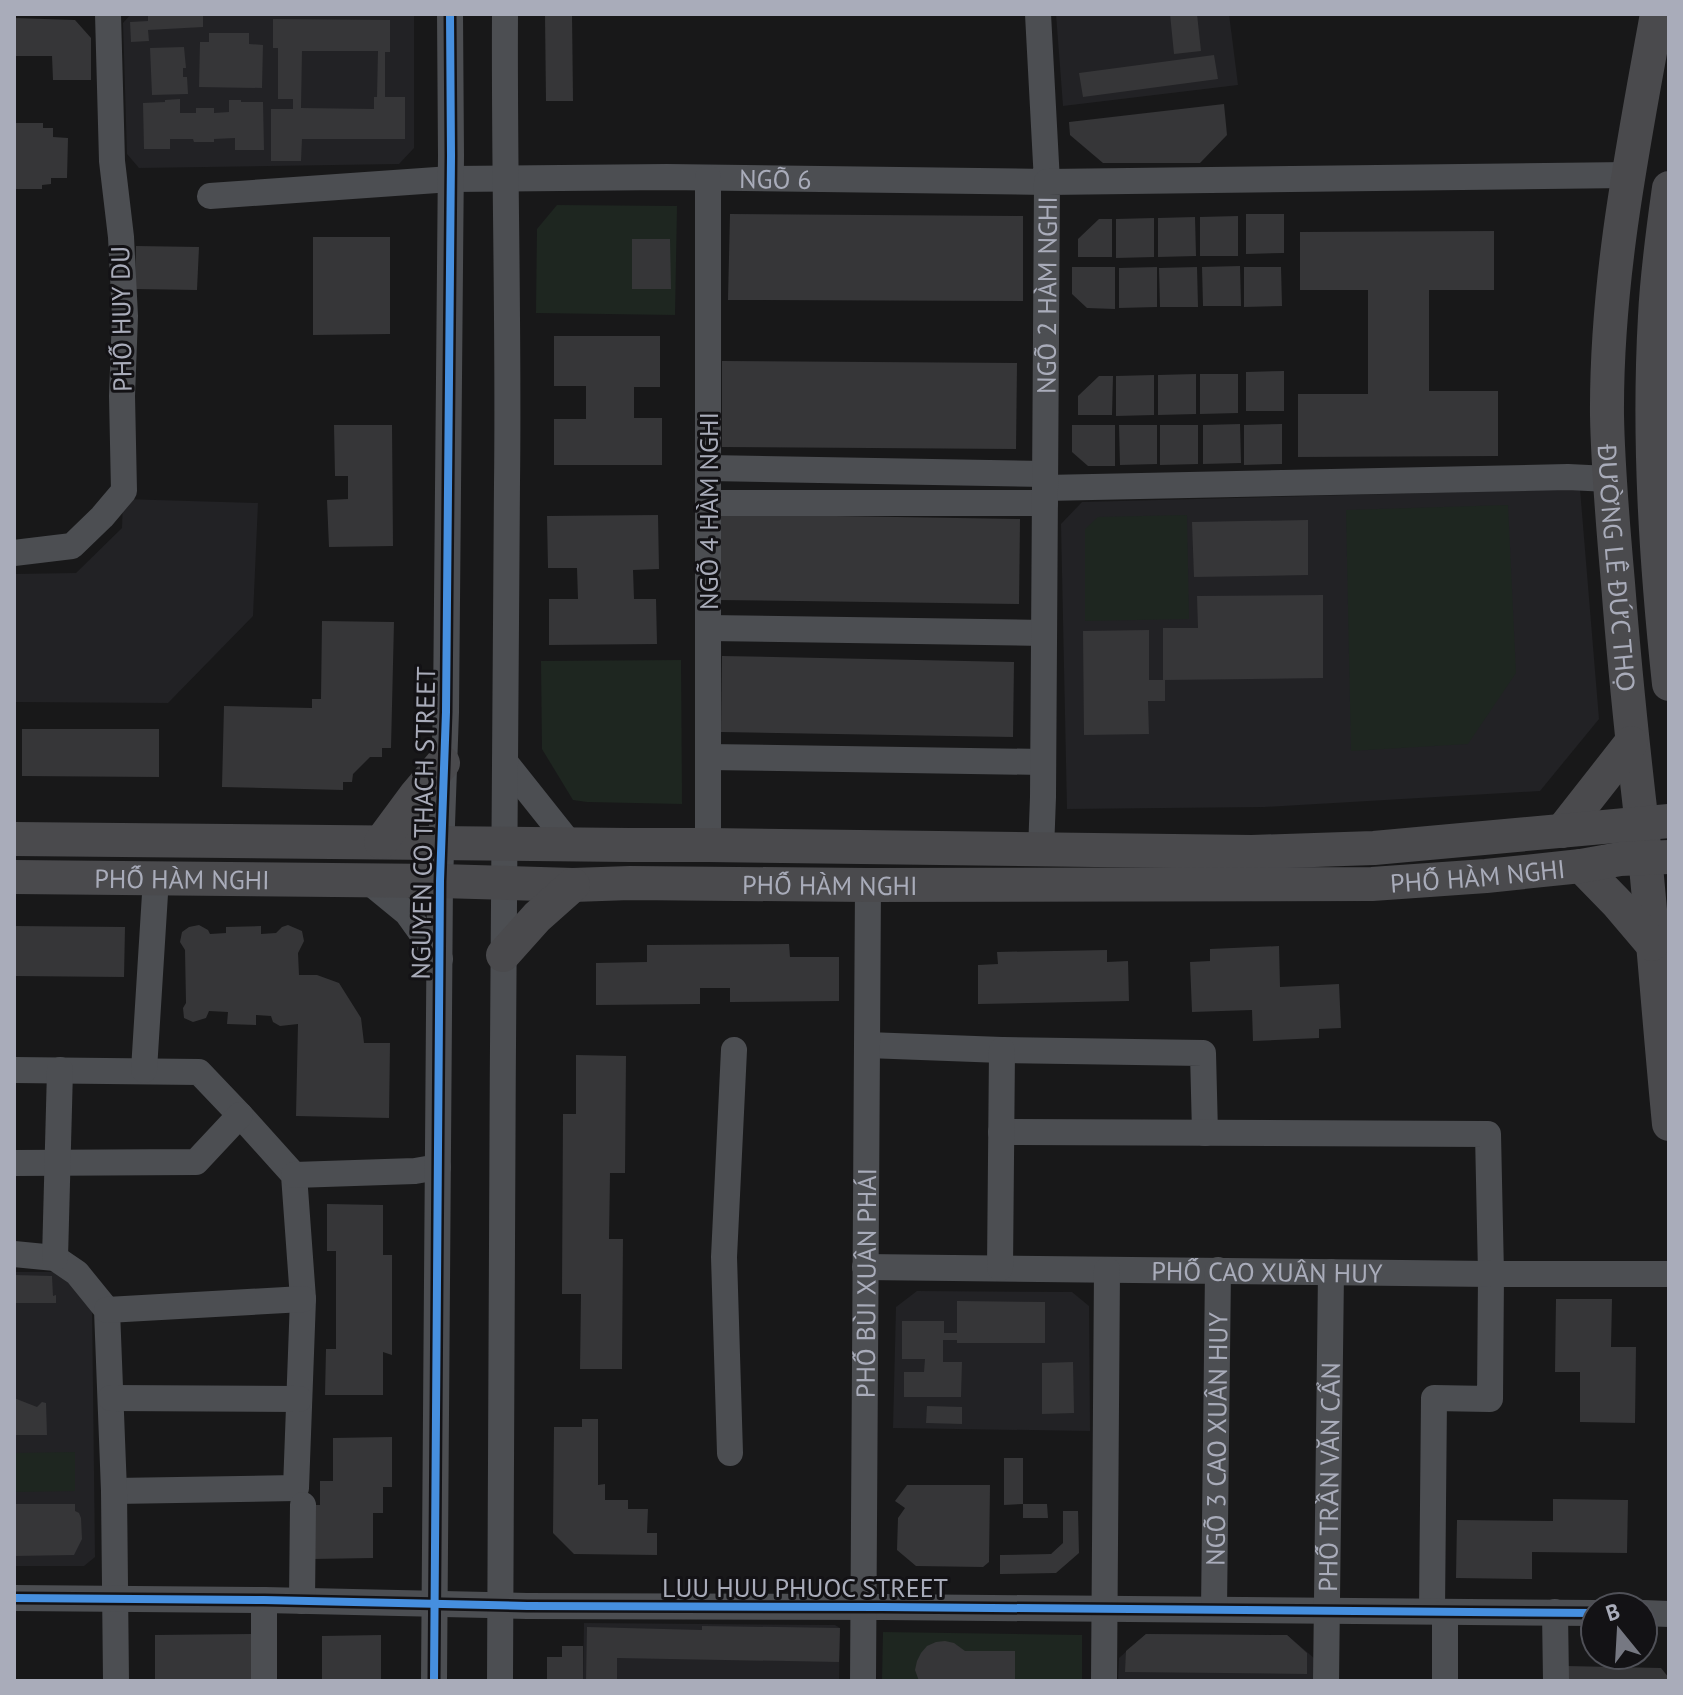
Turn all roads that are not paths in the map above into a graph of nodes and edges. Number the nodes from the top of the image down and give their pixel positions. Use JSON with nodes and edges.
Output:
{"nodes":[{"id":1,"x":108,"y":14,"type":"edge"},
{"id":2,"x":450,"y":14,"type":"edge"},
{"id":3,"x":505,"y":14,"type":"edge"},
{"id":4,"x":1038,"y":14,"type":"edge"},
{"id":5,"x":1657,"y":14,"type":"edge"},
{"id":6,"x":1628,"y":175,"type":"junction"},
{"id":7,"x":708,"y":178,"type":"junction"},
{"id":8,"x":451,"y":179,"type":"junction"},
{"id":9,"x":505,"y":179,"type":"junction"},
{"id":10,"x":1047,"y":182,"type":"junction"},
{"id":11,"x":1669,"y":188,"type":"edge"},
{"id":12,"x":210,"y":196,"type":"dead end"},
{"id":13,"x":708,"y":468,"type":"junction"},
{"id":14,"x":1609,"y":479,"type":"junction"},
{"id":15,"x":1045,"y":488,"type":"junction"},
{"id":16,"x":708,"y":503,"type":"junction"},
{"id":17,"x":14,"y":553,"type":"edge"},
{"id":18,"x":708,"y":628,"type":"junction"},
{"id":19,"x":1044,"y":633,"type":"junction"},
{"id":20,"x":1669,"y":684,"type":"edge"},
{"id":21,"x":1631,"y":743,"type":"junction"},
{"id":22,"x":708,"y":757,"type":"junction"},
{"id":23,"x":505,"y":762,"type":"junction"},
{"id":24,"x":1043,"y":762,"type":"junction"},
{"id":25,"x":443,"y":763,"type":"junction"},
{"id":26,"x":1655,"y":822,"type":"edge"},
{"id":27,"x":1562,"y":831,"type":"junction"},
{"id":28,"x":14,"y":839,"type":"edge"},
{"id":29,"x":381,"y":842,"type":"junction"},
{"id":30,"x":441,"y":843,"type":"junction"},
{"id":31,"x":505,"y":844,"type":"junction"},
{"id":32,"x":571,"y":845,"type":"junction"},
{"id":33,"x":708,"y":845,"type":"junction"},
{"id":34,"x":1041,"y":851,"type":"junction"},
{"id":35,"x":1657,"y":858,"type":"edge"},
{"id":36,"x":1581,"y":866,"type":"junction"},
{"id":37,"x":1198,"y":868,"type":"junction"},
{"id":38,"x":14,"y":877,"type":"edge"},
{"id":39,"x":156,"y":878,"type":"junction"},
{"id":40,"x":368,"y":881,"type":"junction"},
{"id":41,"x":440,"y":881,"type":"junction"},
{"id":42,"x":505,"y":883,"type":"junction"},
{"id":43,"x":573,"y":885,"type":"junction"},
{"id":44,"x":868,"y":885,"type":"junction"},
{"id":45,"x":1652,"y":944,"type":"junction"},
{"id":46,"x":503,"y":955,"type":"junction"},
{"id":47,"x":440,"y":959,"type":"junction"},
{"id":48,"x":867,"y":1045,"type":"junction"},
{"id":49,"x":734,"y":1050,"type":"dead end"},
{"id":50,"x":1002,"y":1050,"type":"junction"},
{"id":51,"x":14,"y":1070,"type":"edge"},
{"id":52,"x":60,"y":1070,"type":"junction"},
{"id":53,"x":144,"y":1070,"type":"junction"},
{"id":54,"x":240,"y":1115,"type":"junction"},
{"id":55,"x":1669,"y":1124,"type":"edge"},
{"id":56,"x":1001,"y":1132,"type":"junction"},
{"id":57,"x":1205,"y":1133,"type":"junction"},
{"id":58,"x":14,"y":1163,"type":"edge"},
{"id":59,"x":58,"y":1163,"type":"junction"},
{"id":60,"x":438,"y":1167,"type":"junction"},
{"id":61,"x":294,"y":1175,"type":"junction"},
{"id":62,"x":14,"y":1254,"type":"edge"},
{"id":63,"x":55,"y":1258,"type":"junction"},
{"id":64,"x":865,"y":1267,"type":"junction"},
{"id":65,"x":1000,"y":1268,"type":"junction"},
{"id":66,"x":1107,"y":1270,"type":"junction"},
{"id":67,"x":1218,"y":1270,"type":"junction"},
{"id":68,"x":1331,"y":1272,"type":"junction"},
{"id":69,"x":1491,"y":1274,"type":"junction"},
{"id":70,"x":1669,"y":1274,"type":"edge"},
{"id":71,"x":303,"y":1299,"type":"junction"},
{"id":72,"x":107,"y":1310,"type":"junction"},
{"id":73,"x":111,"y":1398,"type":"junction"},
{"id":74,"x":299,"y":1399,"type":"junction"},
{"id":75,"x":730,"y":1453,"type":"dead end"},
{"id":76,"x":114,"y":1491,"type":"junction"},
{"id":77,"x":299,"y":1496,"type":"junction"},
{"id":78,"x":14,"y":1598,"type":"edge"},
{"id":79,"x":115,"y":1600,"type":"junction"},
{"id":80,"x":264,"y":1600,"type":"junction"},
{"id":81,"x":302,"y":1601,"type":"junction"},
{"id":82,"x":435,"y":1604,"type":"junction"},
{"id":83,"x":500,"y":1605,"type":"junction"},
{"id":84,"x":864,"y":1607,"type":"junction"},
{"id":85,"x":1105,"y":1608,"type":"junction"},
{"id":86,"x":1214,"y":1609,"type":"junction"},
{"id":87,"x":1327,"y":1611,"type":"junction"},
{"id":88,"x":1438,"y":1611,"type":"junction"},
{"id":89,"x":1555,"y":1612,"type":"junction"},
{"id":90,"x":1579,"y":1613,"type":"edge"},
{"id":91,"x":116,"y":1681,"type":"edge"},
{"id":92,"x":264,"y":1681,"type":"edge"},
{"id":93,"x":434,"y":1681,"type":"edge"},
{"id":94,"x":500,"y":1681,"type":"edge"},
{"id":95,"x":863,"y":1681,"type":"edge"},
{"id":96,"x":1104,"y":1681,"type":"edge"},
{"id":97,"x":1326,"y":1681,"type":"edge"},
{"id":98,"x":1445,"y":1681,"type":"edge"},
{"id":99,"x":1556,"y":1681,"type":"edge"}],
"edges":[{"from":1,"to":17,"type":"street","name":"PHỐ HUY DU"},
{"from":2,"to":8,"type":"street","name":"NGUYEN CO THACH STREET"},
{"from":3,"to":9,"type":"street"},
{"from":4,"to":10,"type":"street"},
{"from":5,"to":6,"type":"main road","name":"ĐƯỜNG LÊ ĐỨC THỌ"},
{"from":6,"to":10,"type":"street","name":"NGÕ 2 HÀM NGHI"},
{"from":6,"to":14,"type":"main road","name":"ĐƯỜNG LÊ ĐỨC THỌ"},
{"from":7,"to":9,"type":"street","name":"NGÕ 6"},
{"from":7,"to":10,"type":"street","name":"NGÕ 6"},
{"from":7,"to":13,"type":"street","name":"NGÕ 4 HÀM NGHI"},
{"from":8,"to":9,"type":"street","name":"NGÕ 6"},
{"from":8,"to":12,"type":"street","name":"NGÕ 6"},
{"from":8,"to":25,"type":"street","name":"NGUYEN CO THACH STREET"},
{"from":9,"to":23,"type":"street"},
{"from":10,"to":15,"type":"street","name":"NGÕ 2 HÀM NGHI"},
{"from":11,"to":20,"type":"main road","name":"ĐƯỜNG LÊ ĐỨC THỌ"},
{"from":13,"to":15,"type":"street"},
{"from":13,"to":16,"type":"street","name":"NGÕ 4 HÀM NGHI"},
{"from":14,"to":15,"type":"street"},
{"from":14,"to":21,"type":"main road","name":"ĐƯỜNG LÊ ĐỨC THỌ"},
{"from":15,"to":16,"type":"street"},
{"from":15,"to":19,"type":"street","name":"NGÕ 2 HÀM NGHI"},
{"from":16,"to":18,"type":"street","name":"NGÕ 4 HÀM NGHI"},
{"from":18,"to":19,"type":"street"},
{"from":18,"to":22,"type":"street","name":"NGÕ 4 HÀM NGHI"},
{"from":19,"to":24,"type":"street","name":"NGÕ 2 HÀM NGHI"},
{"from":21,"to":26,"type":"main road","name":"ĐƯỜNG LÊ ĐỨC THỌ"},
{"from":21,"to":27,"type":"main road"},
{"from":22,"to":24,"type":"street"},
{"from":22,"to":33,"type":"street","name":"NGÕ 4 HÀM NGHI"},
{"from":23,"to":31,"type":"street"},
{"from":23,"to":32,"type":"street"},
{"from":24,"to":34,"type":"street","name":"NGÕ 2 HÀM NGHI"},
{"from":25,"to":29,"type":"main road"},
{"from":25,"to":30,"type":"street","name":"NGUYEN CO THACH STREET"},
{"from":26,"to":27,"type":"main road","name":"PHỐ HÀM NGHI"},
{"from":26,"to":35,"type":"main road","name":"ĐƯỜNG LÊ ĐỨC THỌ"},
{"from":27,"to":37,"type":"main road","name":"PHỐ HÀM NGHI"},
{"from":28,"to":29,"type":"main road","name":"PHỐ HÀM NGHI"},
{"from":29,"to":30,"type":"main road","name":"PHỐ HÀM NGHI"},
{"from":30,"to":31,"type":"main road","name":"PHỐ HÀM NGHI"},
{"from":30,"to":41,"type":"street","name":"NGUYEN CO THACH STREET"},
{"from":31,"to":32,"type":"main road","name":"PHỐ HÀM NGHI"},
{"from":31,"to":42,"type":"street"},
{"from":32,"to":33,"type":"main road","name":"PHỐ HÀM NGHI"},
{"from":33,"to":34,"type":"main road","name":"PHỐ HÀM NGHI"},
{"from":34,"to":37,"type":"main road","name":"PHỐ HÀM NGHI"},
{"from":35,"to":36,"type":"main road","name":"PHỐ HÀM NGHI"},
{"from":35,"to":45,"type":"main road","name":"ĐƯỜNG LÊ ĐỨC THỌ"},
{"from":36,"to":37,"type":"main road","name":"PHỐ HÀM NGHI"},
{"from":36,"to":45,"type":"main road"},
{"from":37,"to":44,"type":"main road","name":"PHỐ HÀM NGHI"},
{"from":38,"to":39,"type":"main road","name":"PHỐ HÀM NGHI"},
{"from":39,"to":40,"type":"main road","name":"PHỐ HÀM NGHI"},
{"from":39,"to":53,"type":"street"},
{"from":40,"to":41,"type":"main road","name":"PHỐ HÀM NGHI"},
{"from":40,"to":47,"type":"street"},
{"from":41,"to":42,"type":"main road","name":"PHỐ HÀM NGHI"},
{"from":41,"to":47,"type":"street","name":"NGUYEN CO THACH STREET"},
{"from":42,"to":43,"type":"main road","name":"PHỐ HÀM NGHI"},
{"from":42,"to":46,"type":"street"},
{"from":43,"to":44,"type":"main road","name":"PHỐ HÀM NGHI"},
{"from":43,"to":46,"type":"main road"},
{"from":44,"to":48,"type":"street","name":"PHỐ BÙI XUÂN PHÁI"},
{"from":45,"to":55,"type":"main road","name":"ĐƯỜNG LÊ ĐỨC THỌ"},
{"from":46,"to":83,"type":"street"},
{"from":47,"to":60,"type":"street","name":"NGUYEN CO THACH STREET"},
{"from":48,"to":50,"type":"street"},
{"from":48,"to":64,"type":"street","name":"PHỐ BÙI XUÂN PHÁI"},
{"from":49,"to":75,"type":"street"},
{"from":50,"to":56,"type":"street"},
{"from":50,"to":57,"type":"street"},
{"from":51,"to":52,"type":"street"},
{"from":52,"to":53,"type":"street"},
{"from":52,"to":59,"type":"street"},
{"from":53,"to":54,"type":"street"},
{"from":54,"to":59,"type":"street"},
{"from":54,"to":61,"type":"street"},
{"from":56,"to":57,"type":"street"},
{"from":56,"to":65,"type":"street"},
{"from":57,"to":69,"type":"street"},
{"from":58,"to":59,"type":"street"},
{"from":59,"to":63,"type":"street"},
{"from":60,"to":61,"type":"street"},
{"from":60,"to":82,"type":"street","name":"NGUYEN CO THACH STREET"},
{"from":61,"to":71,"type":"street"},
{"from":62,"to":63,"type":"street"},
{"from":63,"to":72,"type":"street"},
{"from":64,"to":65,"type":"street","name":"PHỐ CAO XUÂN HUY"},
{"from":64,"to":84,"type":"street","name":"PHỐ BÙI XUÂN PHÁI"},
{"from":65,"to":66,"type":"street","name":"PHỐ CAO XUÂN HUY"},
{"from":66,"to":67,"type":"street","name":"PHỐ CAO XUÂN HUY"},
{"from":66,"to":85,"type":"street"},
{"from":67,"to":68,"type":"street","name":"PHỐ CAO XUÂN HUY"},
{"from":67,"to":86,"type":"street","name":"NGÕ 3 CAO XUÂN HUY"},
{"from":68,"to":69,"type":"street","name":"PHỐ CAO XUÂN HUY"},
{"from":68,"to":87,"type":"street","name":"PHỐ TRẦN VĂN CẨN"},
{"from":69,"to":70,"type":"street","name":"PHỐ CAO XUÂN HUY"},
{"from":69,"to":88,"type":"street"},
{"from":71,"to":72,"type":"street"},
{"from":71,"to":74,"type":"street"},
{"from":72,"to":73,"type":"street"},
{"from":73,"to":74,"type":"street"},
{"from":73,"to":76,"type":"street"},
{"from":74,"to":77,"type":"street"},
{"from":76,"to":77,"type":"street"},
{"from":76,"to":79,"type":"street"},
{"from":77,"to":81,"type":"street"},
{"from":78,"to":79,"type":"street","name":"LUU HUU PHUOC STREET"},
{"from":79,"to":80,"type":"street","name":"LUU HUU PHUOC STREET"},
{"from":79,"to":91,"type":"street"},
{"from":80,"to":81,"type":"street","name":"LUU HUU PHUOC STREET"},
{"from":80,"to":92,"type":"street"},
{"from":81,"to":82,"type":"street","name":"LUU HUU PHUOC STREET"},
{"from":82,"to":83,"type":"street","name":"LUU HUU PHUOC STREET"},
{"from":82,"to":93,"type":"street","name":"NGUYEN CO THACH STREET"},
{"from":83,"to":84,"type":"street","name":"LUU HUU PHUOC STREET"},
{"from":83,"to":94,"type":"street"},
{"from":84,"to":85,"type":"street","name":"LUU HUU PHUOC STREET"},
{"from":84,"to":95,"type":"street","name":"PHỐ BÙI XUÂN PHÁI"},
{"from":85,"to":86,"type":"street","name":"LUU HUU PHUOC STREET"},
{"from":85,"to":96,"type":"street"},
{"from":86,"to":87,"type":"street","name":"LUU HUU PHUOC STREET"},
{"from":87,"to":88,"type":"street","name":"LUU HUU PHUOC STREET"},
{"from":87,"to":97,"type":"street","name":"PHỐ TRẦN VĂN CẨN"},
{"from":88,"to":89,"type":"street","name":"LUU HUU PHUOC STREET"},
{"from":88,"to":98,"type":"street"},
{"from":89,"to":90,"type":"street","name":"LUU HUU PHUOC STREET"},
{"from":89,"to":99,"type":"street"}]}
